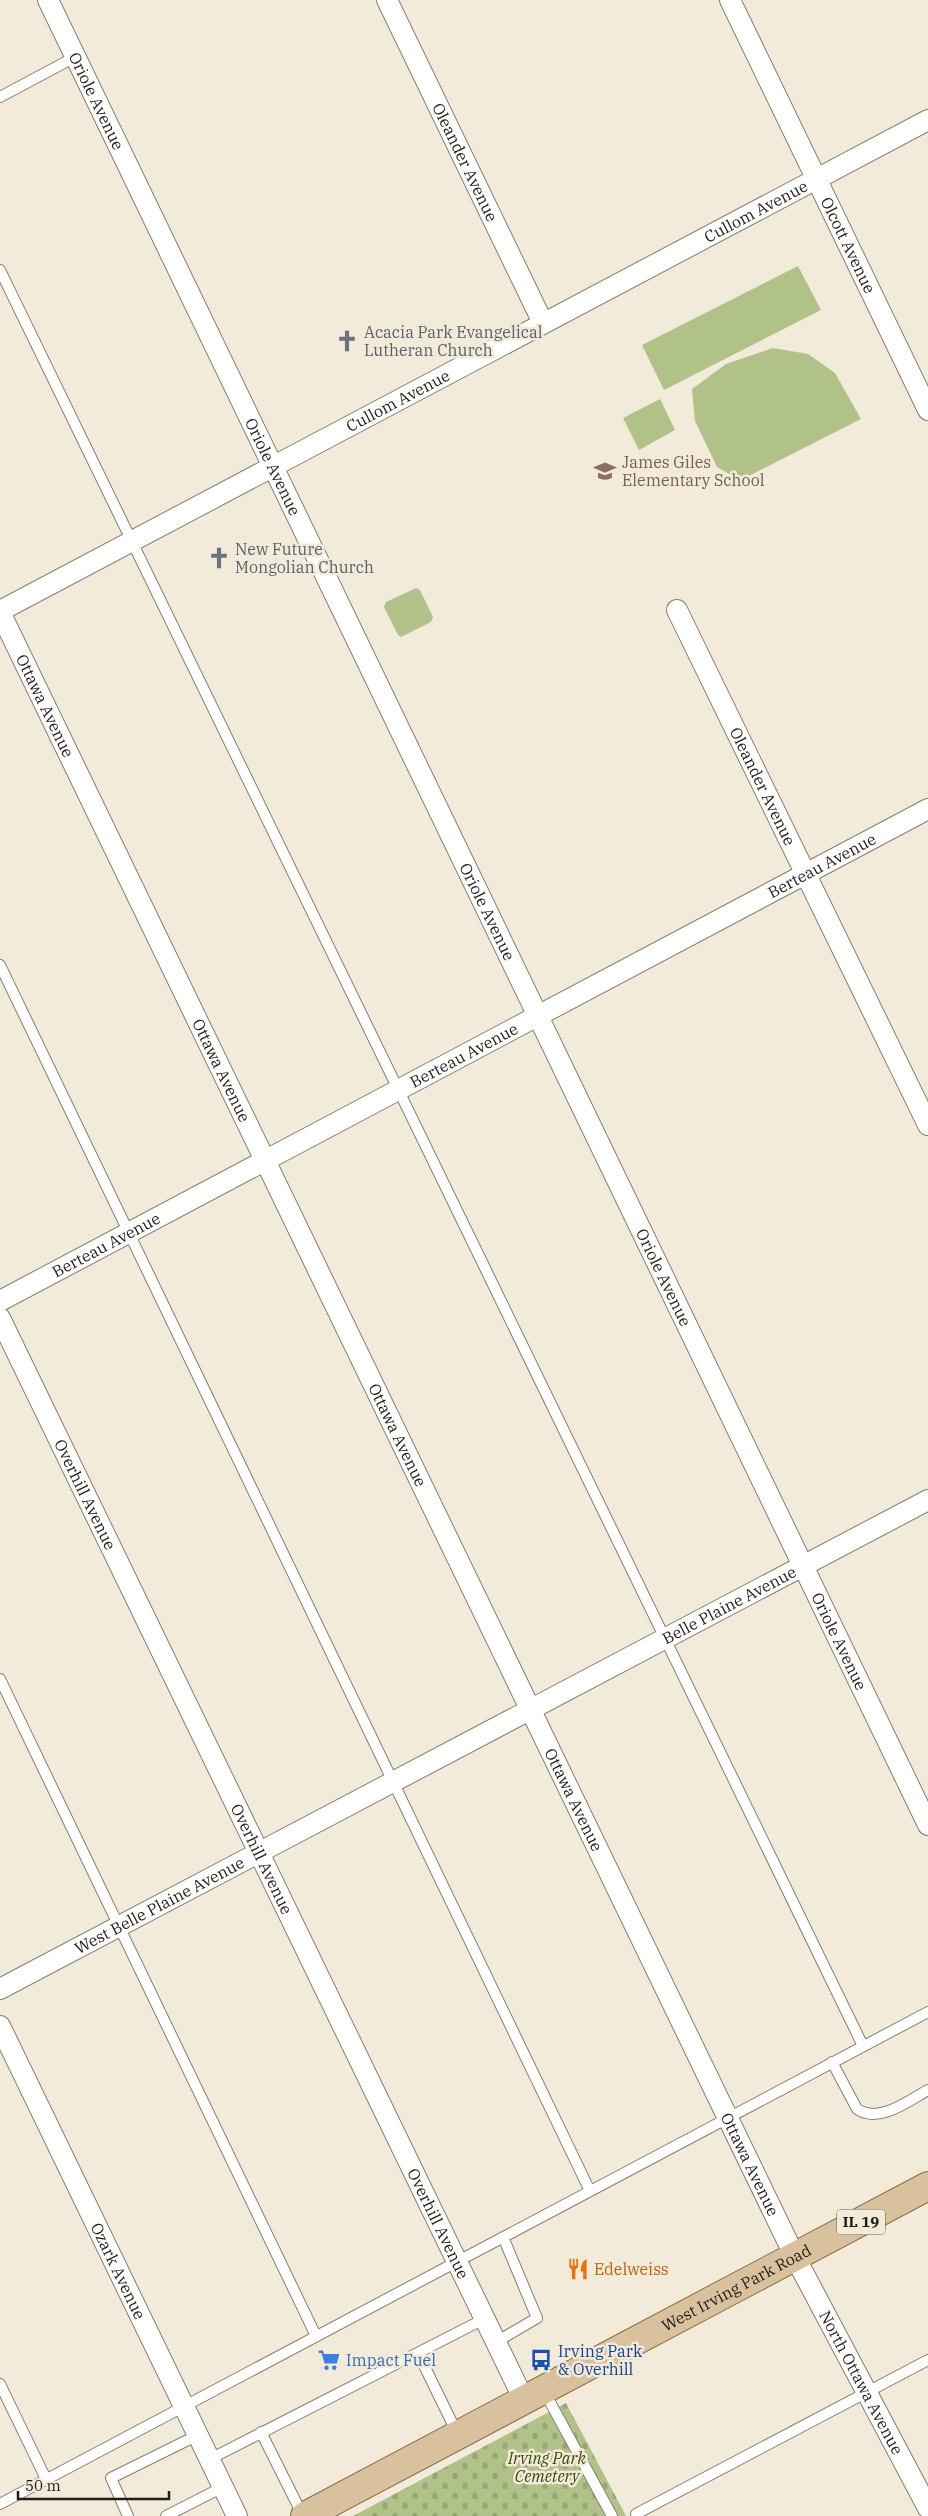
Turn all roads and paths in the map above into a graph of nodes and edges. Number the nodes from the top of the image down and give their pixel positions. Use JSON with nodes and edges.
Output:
{"nodes":[{"id":1,"x":48,"y":0,"type":"edge"},
{"id":2,"x":387,"y":0,"type":"edge"},
{"id":3,"x":730,"y":0,"type":"edge"},
{"id":4,"x":75,"y":57,"type":"junction"},
{"id":5,"x":0,"y":97,"type":"edge"},
{"id":6,"x":928,"y":120,"type":"edge"},
{"id":7,"x":816,"y":179,"type":"junction"},
{"id":8,"x":0,"y":270,"type":"edge"},
{"id":9,"x":543,"y":323,"type":"junction"},
{"id":10,"x":928,"y":410,"type":"edge"},
{"id":11,"x":273,"y":466,"type":"junction"},
{"id":12,"x":132,"y":541,"type":"junction"},
{"id":13,"x":677,"y":610,"type":"dead end"},
{"id":14,"x":0,"y":612,"type":"edge"},
{"id":15,"x":928,"y":809,"type":"edge"},
{"id":16,"x":806,"y":874,"type":"junction"},
{"id":17,"x":0,"y":965,"type":"edge"},
{"id":18,"x":538,"y":1016,"type":"junction"},
{"id":19,"x":398,"y":1090,"type":"junction"},
{"id":20,"x":928,"y":1125,"type":"edge"},
{"id":21,"x":264,"y":1160,"type":"junction"},
{"id":22,"x":129,"y":1232,"type":"junction"},
{"id":23,"x":0,"y":1301,"type":"edge"},
{"id":24,"x":0,"y":1318,"type":"edge"},
{"id":25,"x":928,"y":1500,"type":"edge"},
{"id":26,"x":803,"y":1566,"type":"junction"},
{"id":27,"x":667,"y":1639,"type":"junction"},
{"id":28,"x":0,"y":1679,"type":"edge"},
{"id":29,"x":531,"y":1712,"type":"junction"},
{"id":30,"x":394,"y":1783,"type":"junction"},
{"id":31,"x":928,"y":1825,"type":"edge"},
{"id":32,"x":259,"y":1854,"type":"junction"},
{"id":33,"x":119,"y":1927,"type":"junction"},
{"id":34,"x":0,"y":1989,"type":"edge"},
{"id":35,"x":928,"y":2012,"type":"edge"},
{"id":36,"x":0,"y":2026,"type":"edge"},
{"id":37,"x":863,"y":2046,"type":"junction"},
{"id":38,"x":832,"y":2062,"type":"junction"},
{"id":39,"x":928,"y":2090,"type":"edge"},
{"id":40,"x":727,"y":2118,"type":"junction"},
{"id":41,"x":928,"y":2186,"type":"edge"},
{"id":42,"x":590,"y":2191,"type":"junction"},
{"id":43,"x":503,"y":2237,"type":"junction"},
{"id":44,"x":794,"y":2257,"type":"junction"},
{"id":45,"x":457,"y":2262,"type":"junction"},
{"id":46,"x":484,"y":2319,"type":"junction"},
{"id":47,"x":316,"y":2336,"type":"junction"},
{"id":48,"x":496,"y":2342,"type":"junction"},
{"id":49,"x":418,"y":2353,"type":"junction"},
{"id":50,"x":928,"y":2360,"type":"edge"},
{"id":51,"x":0,"y":2384,"type":"edge"},
{"id":52,"x":866,"y":2392,"type":"junction"},
{"id":53,"x":534,"y":2395,"type":"junction"},
{"id":54,"x":184,"y":2406,"type":"junction"},
{"id":55,"x":261,"y":2432,"type":"junction"},
{"id":56,"x":198,"y":2435,"type":"junction"},
{"id":57,"x":458,"y":2435,"type":"junction"},
{"id":58,"x":210,"y":2459,"type":"junction"},
{"id":59,"x":46,"y":2479,"type":"junction"},
{"id":60,"x":223,"y":2487,"type":"junction"},
{"id":61,"x":0,"y":2504,"type":"edge"},
{"id":62,"x":928,"y":2508,"type":"edge"},
{"id":63,"x":128,"y":2516,"type":"edge"},
{"id":64,"x":166,"y":2516,"type":"edge"},
{"id":65,"x":237,"y":2516,"type":"edge"},
{"id":66,"x":304,"y":2516,"type":"edge"},
{"id":67,"x":612,"y":2516,"type":"edge"},
{"id":68,"x":637,"y":2516,"type":"edge"}],
"edges":[{"from":1,"to":4,"type":"street","name":"Oriole Avenue"},
{"from":2,"to":9,"type":"street","name":"Oleander Avenue"},
{"from":3,"to":7,"type":"street","name":"Olcott Avenue"},
{"from":4,"to":5,"type":"lane"},
{"from":4,"to":11,"type":"street","name":"Oriole Avenue"},
{"from":6,"to":7,"type":"street","name":"Cullom Avenue"},
{"from":7,"to":9,"type":"street","name":"Cullom Avenue"},
{"from":7,"to":10,"type":"street","name":"Olcott Avenue"},
{"from":8,"to":12,"type":"lane"},
{"from":9,"to":11,"type":"street","name":"Cullom Avenue"},
{"from":11,"to":12,"type":"street","name":"Cullom Avenue"},
{"from":11,"to":18,"type":"street","name":"Oriole Avenue"},
{"from":12,"to":14,"type":"street","name":"Cullom Avenue"},
{"from":12,"to":19,"type":"lane"},
{"from":13,"to":16,"type":"street","name":"Oleander Avenue"},
{"from":14,"to":21,"type":"street","name":"Ottawa Avenue"},
{"from":15,"to":16,"type":"street","name":"Berteau Avenue"},
{"from":16,"to":18,"type":"street","name":"Berteau Avenue"},
{"from":16,"to":20,"type":"street","name":"Oleander Avenue"},
{"from":17,"to":22,"type":"lane"},
{"from":18,"to":19,"type":"street","name":"Berteau Avenue"},
{"from":18,"to":26,"type":"street","name":"Oriole Avenue"},
{"from":19,"to":21,"type":"street","name":"Berteau Avenue"},
{"from":19,"to":27,"type":"lane"},
{"from":21,"to":22,"type":"street","name":"Berteau Avenue"},
{"from":21,"to":29,"type":"street","name":"Ottawa Avenue"},
{"from":22,"to":23,"type":"street","name":"Berteau Avenue"},
{"from":22,"to":30,"type":"lane"},
{"from":24,"to":32,"type":"street","name":"Overhill Avenue"},
{"from":25,"to":26,"type":"street","name":"Belle Plaine Avenue"},
{"from":26,"to":27,"type":"street","name":"Belle Plaine Avenue"},
{"from":26,"to":31,"type":"street","name":"Oriole Avenue"},
{"from":27,"to":29,"type":"street","name":"Belle Plaine Avenue"},
{"from":27,"to":37,"type":"lane"},
{"from":28,"to":33,"type":"lane"},
{"from":29,"to":30,"type":"street","name":"West Belle Plaine Avenue"},
{"from":29,"to":40,"type":"street","name":"Ottawa Avenue"},
{"from":30,"to":32,"type":"street","name":"West Belle Plaine Avenue"},
{"from":30,"to":42,"type":"lane"},
{"from":32,"to":33,"type":"street","name":"West Belle Plaine Avenue"},
{"from":32,"to":45,"type":"street","name":"Overhill Avenue"},
{"from":33,"to":34,"type":"street","name":"West Belle Plaine Avenue"},
{"from":33,"to":47,"type":"lane"},
{"from":35,"to":37,"type":"lane"},
{"from":36,"to":54,"type":"street","name":"Ozark Avenue"},
{"from":37,"to":38,"type":"lane"},
{"from":38,"to":39,"type":"lane"},
{"from":38,"to":40,"type":"lane"},
{"from":40,"to":42,"type":"lane"},
{"from":40,"to":44,"type":"street","name":"Ottawa Avenue"},
{"from":41,"to":44,"type":"main road","name":"West Irving Park Road","number":"IL 19"},
{"from":42,"to":43,"type":"lane"},
{"from":43,"to":45,"type":"lane"},
{"from":43,"to":48,"type":"lane"},
{"from":44,"to":52,"type":"street","name":"North Ottawa Avenue"},
{"from":44,"to":53,"type":"main road","name":"West Irving Park Road","number":"IL 19"},
{"from":45,"to":46,"type":"street","name":"Overhill Avenue"},
{"from":45,"to":47,"type":"lane"},
{"from":46,"to":48,"type":"street","name":"Overhill Avenue"},
{"from":46,"to":49,"type":"lane"},
{"from":47,"to":54,"type":"lane"},
{"from":48,"to":53,"type":"street","name":"Overhill Avenue"},
{"from":49,"to":55,"type":"lane"},
{"from":49,"to":57,"type":"lane"},
{"from":50,"to":52,"type":"lane"},
{"from":51,"to":59,"type":"lane"},
{"from":52,"to":62,"type":"street","name":"North Ottawa Avenue"},
{"from":52,"to":68,"type":"lane"},
{"from":53,"to":57,"type":"main road","name":"West Irving Park Road","number":"IL 19"},
{"from":53,"to":67,"type":"lane"},
{"from":54,"to":56,"type":"street","name":"Ozark Avenue"},
{"from":54,"to":59,"type":"lane"},
{"from":55,"to":58,"type":"lane"},
{"from":55,"to":66,"type":"lane"},
{"from":56,"to":58,"type":"street","name":"Ozark Avenue"},
{"from":56,"to":63,"type":"lane"},
{"from":57,"to":66,"type":"main road","name":"West Irving Park Road","number":"IL 19"},
{"from":58,"to":60,"type":"street","name":"Ozark Avenue"},
{"from":59,"to":61,"type":"lane"},
{"from":60,"to":64,"type":"lane"},
{"from":60,"to":65,"type":"street","name":"Ozark Avenue"}]}
